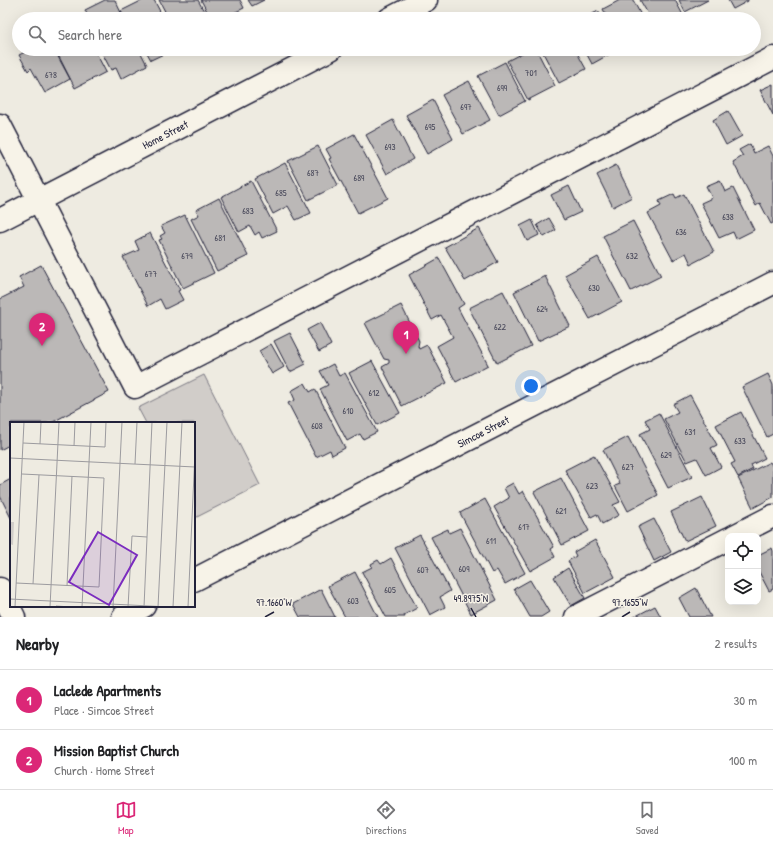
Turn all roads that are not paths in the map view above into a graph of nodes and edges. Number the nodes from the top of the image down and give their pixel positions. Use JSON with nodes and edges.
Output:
{"nodes":[{"id":1,"x":426,"y":0,"type":"edge"},
{"id":2,"x":403,"y":12,"type":"edge"},
{"id":3,"x":317,"y":56,"type":"edge"},
{"id":4,"x":773,"y":58,"type":"edge"},
{"id":5,"x":0,"y":125,"type":"edge"},
{"id":6,"x":39,"y":200,"type":"junction"},
{"id":7,"x":0,"y":220,"type":"edge"},
{"id":8,"x":773,"y":283,"type":"edge"},
{"id":9,"x":773,"y":516,"type":"edge"},
{"id":10,"x":740,"y":533,"type":"edge"},
{"id":11,"x":725,"y":541,"type":"edge"},
{"id":12,"x":195,"y":579,"type":"edge"},
{"id":13,"x":0,"y":589,"type":"edge"},
{"id":14,"x":142,"y":607,"type":"edge"},
{"id":15,"x":14,"y":617,"type":"edge"},
{"id":16,"x":123,"y":617,"type":"edge"},
{"id":17,"x":576,"y":617,"type":"edge"}],
"edges":[{"from":1,"to":2,"type":"street"},
{"from":3,"to":6,"type":"street","name":"Home Street"},
{"from":4,"to":6,"type":"street"},
{"from":5,"to":6,"type":"street"},
{"from":6,"to":7,"type":"street","name":"Home Street"},
{"from":8,"to":12,"type":"street","name":"Simcoe Street"},
{"from":9,"to":10,"type":"street"},
{"from":11,"to":17,"type":"street"},
{"from":13,"to":15,"type":"street"},
{"from":14,"to":16,"type":"street"}]}
